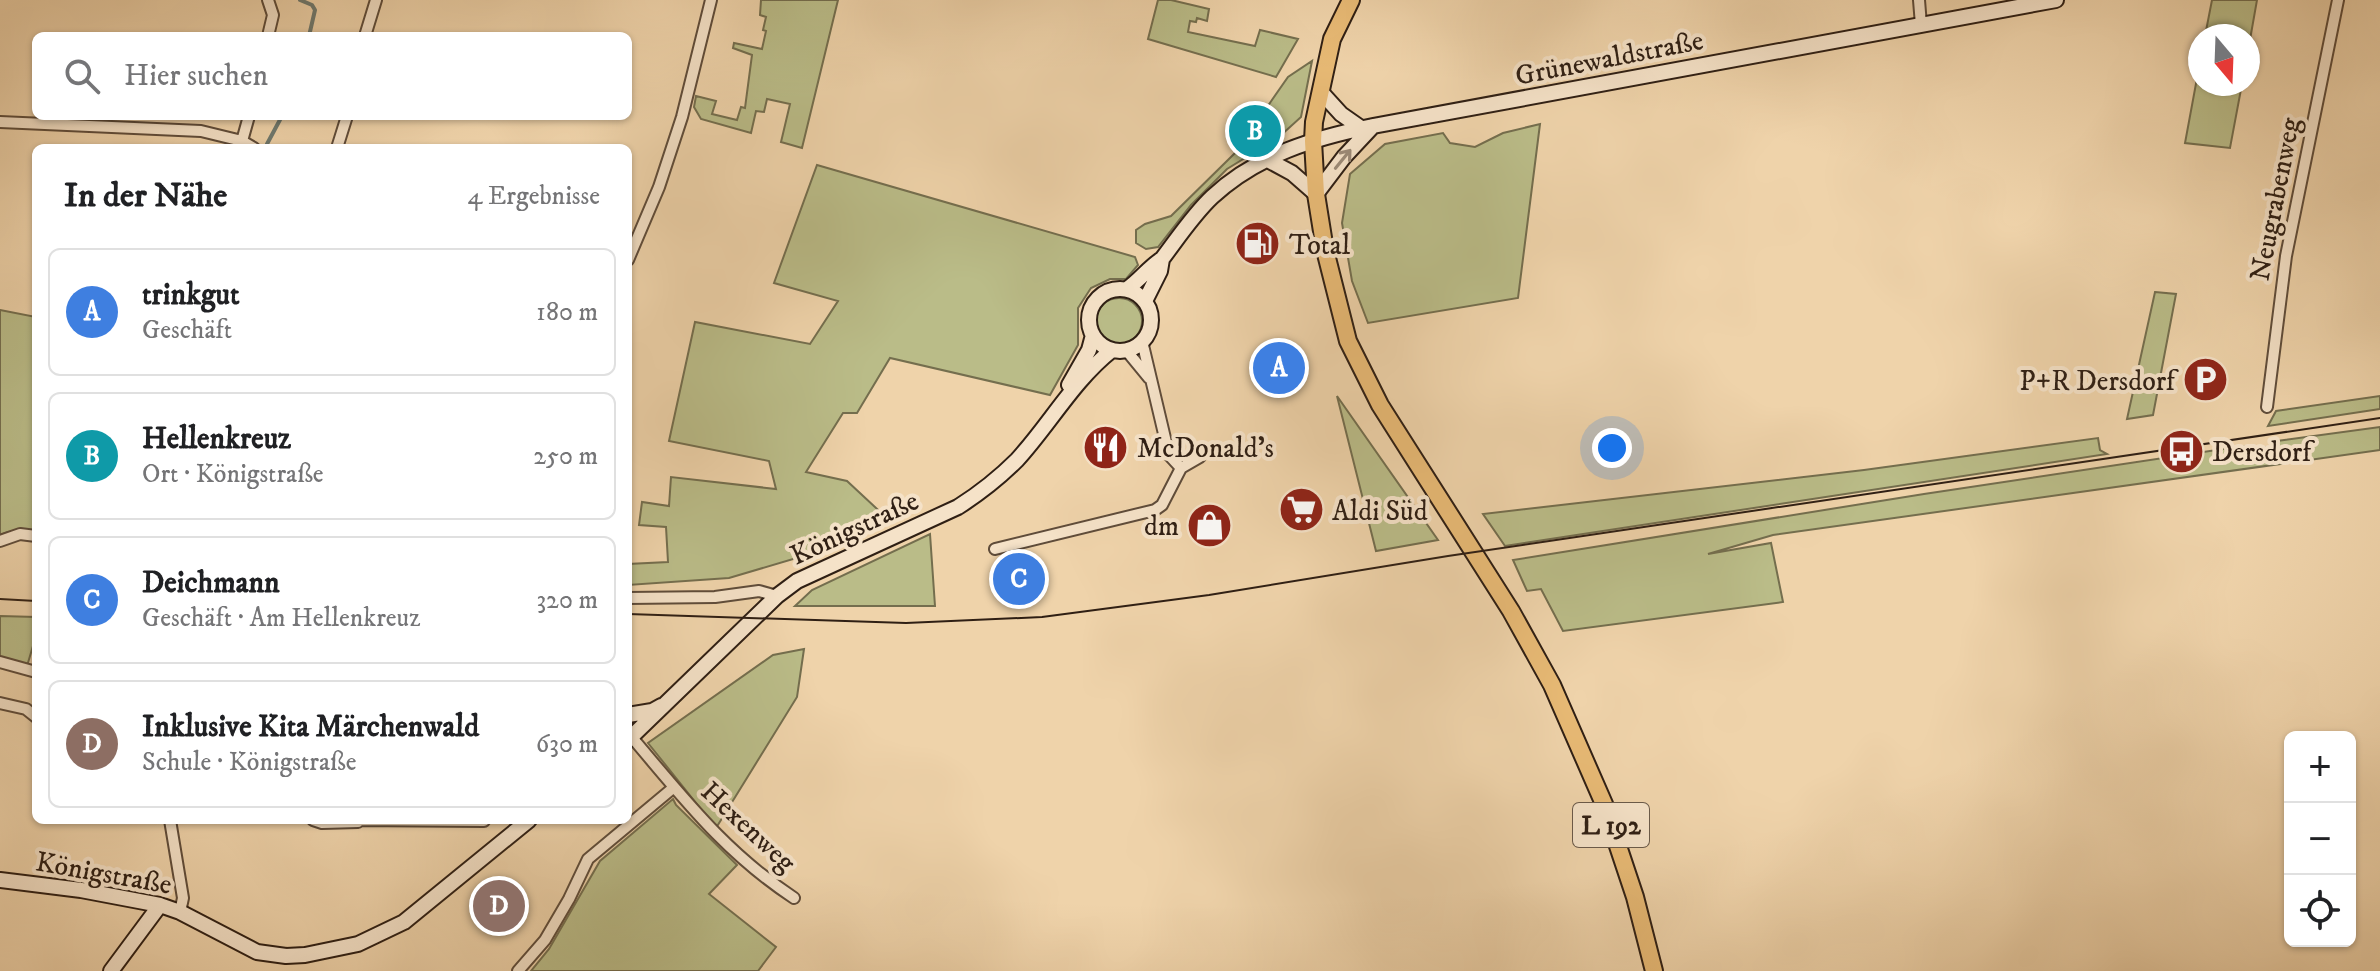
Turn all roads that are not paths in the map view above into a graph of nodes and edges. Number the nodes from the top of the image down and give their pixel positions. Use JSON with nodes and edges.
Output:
{"nodes":[{"id":1,"x":268,"y":0,"type":"edge"},
{"id":2,"x":376,"y":0,"type":"edge"},
{"id":3,"x":711,"y":0,"type":"edge"},
{"id":4,"x":1351,"y":0,"type":"edge"},
{"id":5,"x":1919,"y":0,"type":"edge"},
{"id":6,"x":2056,"y":0,"type":"edge"},
{"id":7,"x":2338,"y":0,"type":"edge"},
{"id":8,"x":1921,"y":25,"type":"junction"},
{"id":9,"x":269,"y":32,"type":"edge"},
{"id":10,"x":366,"y":32,"type":"edge"},
{"id":11,"x":1321,"y":92,"type":"junction"},
{"id":12,"x":248,"y":120,"type":"edge"},
{"id":13,"x":346,"y":120,"type":"edge"},
{"id":14,"x":0,"y":122,"type":"edge"},
{"id":15,"x":1367,"y":127,"type":"junction"},
{"id":16,"x":242,"y":141,"type":"junction"},
{"id":17,"x":1313,"y":141,"type":"junction"},
{"id":18,"x":247,"y":144,"type":"edge"},
{"id":19,"x":338,"y":144,"type":"edge"},
{"id":20,"x":1266,"y":159,"type":"junction"},
{"id":21,"x":1316,"y":194,"type":"junction"},
{"id":22,"x":632,"y":251,"type":"edge"},
{"id":23,"x":1162,"y":259,"type":"junction"},
{"id":24,"x":1127,"y":289,"type":"junction"},
{"id":25,"x":1145,"y":301,"type":"junction"},
{"id":26,"x":1093,"y":335,"type":"junction"},
{"id":27,"x":1142,"y":341,"type":"junction"},
{"id":28,"x":1119,"y":350,"type":"junction"},
{"id":29,"x":1150,"y":379,"type":"junction"},
{"id":30,"x":1061,"y":401,"type":"junction"},
{"id":31,"x":2267,"y":407,"type":"dead end"},
{"id":32,"x":1200,"y":457,"type":"dead end"},
{"id":33,"x":1181,"y":468,"type":"junction"},
{"id":34,"x":32,"y":536,"type":"edge"},
{"id":35,"x":0,"y":541,"type":"edge"},
{"id":36,"x":995,"y":549,"type":"dead end"},
{"id":37,"x":777,"y":596,"type":"junction"},
{"id":38,"x":632,"y":598,"type":"edge"},
{"id":39,"x":0,"y":662,"type":"edge"},
{"id":40,"x":32,"y":671,"type":"edge"},
{"id":41,"x":668,"y":702,"type":"junction"},
{"id":42,"x":0,"y":703,"type":"edge"},
{"id":43,"x":32,"y":714,"type":"edge"},
{"id":44,"x":632,"y":714,"type":"edge"},
{"id":45,"x":632,"y":733,"type":"edge"},
{"id":46,"x":632,"y":740,"type":"edge"},
{"id":47,"x":673,"y":788,"type":"junction"},
{"id":48,"x":632,"y":822,"type":"edge"},
{"id":49,"x":171,"y":824,"type":"edge"},
{"id":50,"x":524,"y":824,"type":"edge"},
{"id":51,"x":630,"y":824,"type":"edge"},
{"id":52,"x":0,"y":880,"type":"edge"},
{"id":53,"x":794,"y":898,"type":"dead end"},
{"id":54,"x":160,"y":905,"type":"junction"},
{"id":55,"x":180,"y":912,"type":"junction"},
{"id":56,"x":287,"y":964,"type":"edge"},
{"id":57,"x":111,"y":971,"type":"edge"},
{"id":58,"x":518,"y":971,"type":"edge"},
{"id":59,"x":1654,"y":971,"type":"edge"}],
"edges":[{"from":1,"to":9,"type":"street"},
{"from":2,"to":10,"type":"street"},
{"from":3,"to":22,"type":"street"},
{"from":4,"to":11,"type":"main road"},
{"from":5,"to":8,"type":"street"},
{"from":6,"to":8,"type":"street","name":"Grünewaldstraße"},
{"from":7,"to":31,"type":"street","name":"Neugrabenweg"},
{"from":8,"to":15,"type":"street","name":"Grünewaldstraße"},
{"from":11,"to":15,"type":"street"},
{"from":11,"to":17,"type":"main road"},
{"from":12,"to":16,"type":"street"},
{"from":13,"to":19,"type":"street"},
{"from":14,"to":16,"type":"street"},
{"from":15,"to":17,"type":"street","name":"Grünewaldstraße"},
{"from":21,"to":15,"type":"street","one_way":true},
{"from":16,"to":18,"type":"street"},
{"from":17,"to":20,"type":"street","name":"Königstraße"},
{"from":17,"to":21,"type":"main road","number":"L 192"},
{"from":20,"to":21,"type":"street"},
{"from":20,"to":23,"type":"street","name":"Königstraße"},
{"from":21,"to":59,"type":"main road","number":"L 192"},
{"from":23,"to":24,"type":"street","name":"Königstraße"},
{"from":23,"to":25,"type":"street","name":"Königstraße"},
{"from":24,"to":25,"type":"street"},
{"from":24,"to":26,"type":"street","name":"Königstraße"},
{"from":25,"to":27,"type":"street","name":"Königstraße"},
{"from":26,"to":28,"type":"street"},
{"from":26,"to":30,"type":"street","name":"Königstraße"},
{"from":27,"to":28,"type":"street","name":"Königstraße"},
{"from":27,"to":29,"type":"street"},
{"from":28,"to":29,"type":"street"},
{"from":28,"to":30,"type":"street","name":"Königstraße"},
{"from":29,"to":33,"type":"street"},
{"from":30,"to":37,"type":"street","name":"Königstraße"},
{"from":32,"to":33,"type":"street"},
{"from":33,"to":36,"type":"street"},
{"from":34,"to":35,"type":"street"},
{"from":37,"to":38,"type":"street"},
{"from":37,"to":41,"type":"street","name":"Königstraße"},
{"from":39,"to":40,"type":"street"},
{"from":41,"to":44,"type":"street","name":"Königstraße"},
{"from":41,"to":45,"type":"street","name":"Königstraße"},
{"from":42,"to":43,"type":"street"},
{"from":46,"to":47,"type":"street","name":"Hexenweg"},
{"from":47,"to":48,"type":"street","name":"Hexenweg"},
{"from":47,"to":53,"type":"street","name":"Hexenweg"},
{"from":49,"to":55,"type":"street"},
{"from":50,"to":56,"type":"street","name":"Königstraße"},
{"from":51,"to":58,"type":"street","name":"Hexenweg"},
{"from":52,"to":54,"type":"street","name":"Königstraße"},
{"from":54,"to":55,"type":"street","name":"Königstraße"},
{"from":54,"to":57,"type":"street"},
{"from":55,"to":56,"type":"street","name":"Königstraße"}]}
